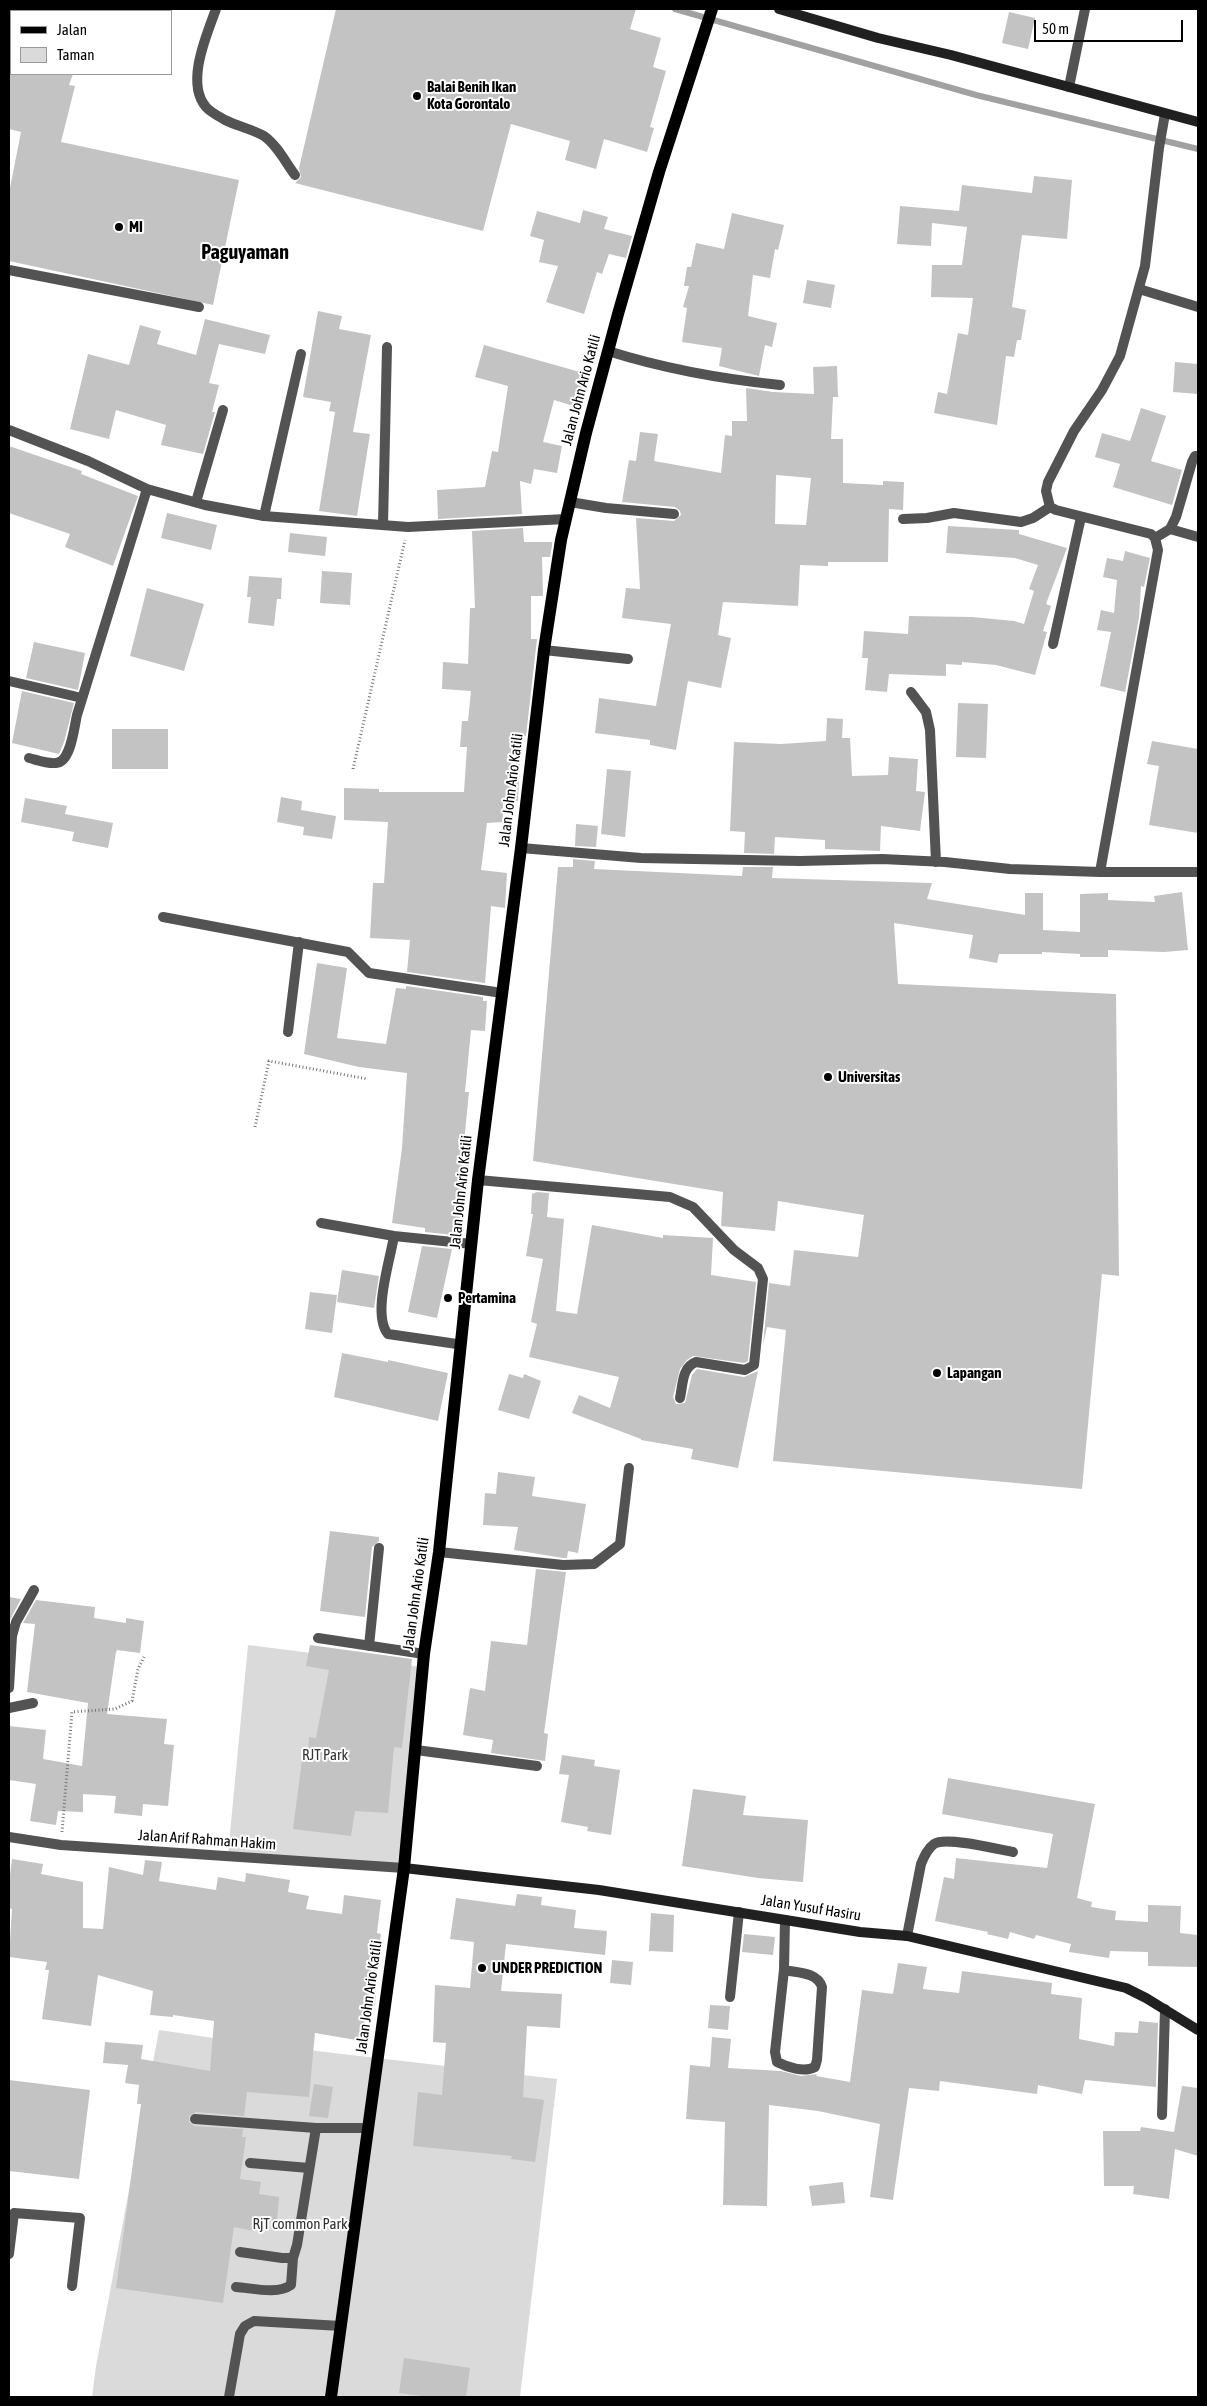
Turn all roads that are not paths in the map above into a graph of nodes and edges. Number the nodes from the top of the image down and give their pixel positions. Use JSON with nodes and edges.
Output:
{"nodes":[{"id":1,"x":216,"y":9,"type":"edge"},
{"id":2,"x":712,"y":9,"type":"edge"},
{"id":3,"x":779,"y":9,"type":"edge"},
{"id":4,"x":1085,"y":9,"type":"edge"},
{"id":5,"x":1069,"y":87,"type":"junction"},
{"id":6,"x":1165,"y":114,"type":"junction"},
{"id":7,"x":1198,"y":122,"type":"edge"},
{"id":8,"x":295,"y":175,"type":"dead end"},
{"id":9,"x":9,"y":270,"type":"edge"},
{"id":10,"x":1139,"y":290,"type":"junction"},
{"id":11,"x":200,"y":307,"type":"dead end"},
{"id":12,"x":1198,"y":308,"type":"edge"},
{"id":13,"x":387,"y":347,"type":"dead end"},
{"id":14,"x":608,"y":351,"type":"junction"},
{"id":15,"x":301,"y":354,"type":"dead end"},
{"id":16,"x":780,"y":386,"type":"dead end"},
{"id":17,"x":223,"y":410,"type":"dead end"},
{"id":18,"x":9,"y":430,"type":"edge"},
{"id":19,"x":1198,"y":456,"type":"edge"},
{"id":20,"x":147,"y":489,"type":"junction"},
{"id":21,"x":196,"y":502,"type":"junction"},
{"id":22,"x":570,"y":502,"type":"junction"},
{"id":23,"x":1050,"y":506,"type":"junction"},
{"id":24,"x":674,"y":514,"type":"dead end"},
{"id":25,"x":264,"y":516,"type":"junction"},
{"id":26,"x":1081,"y":517,"type":"junction"},
{"id":27,"x":903,"y":519,"type":"dead end"},
{"id":28,"x":566,"y":520,"type":"junction"},
{"id":29,"x":383,"y":525,"type":"junction"},
{"id":30,"x":1170,"y":528,"type":"junction"},
{"id":31,"x":1198,"y":536,"type":"edge"},
{"id":32,"x":1155,"y":538,"type":"junction"},
{"id":33,"x":1053,"y":644,"type":"dead end"},
{"id":34,"x":544,"y":650,"type":"junction"},
{"id":35,"x":628,"y":659,"type":"dead end"},
{"id":36,"x":9,"y":681,"type":"edge"},
{"id":37,"x":911,"y":692,"type":"dead end"},
{"id":38,"x":82,"y":698,"type":"junction"},
{"id":39,"x":29,"y":758,"type":"dead end"},
{"id":40,"x":521,"y":848,"type":"junction"},
{"id":41,"x":936,"y":862,"type":"junction"},
{"id":42,"x":1100,"y":872,"type":"junction"},
{"id":43,"x":1198,"y":872,"type":"edge"},
{"id":44,"x":163,"y":916,"type":"dead end"},
{"id":45,"x":299,"y":942,"type":"junction"},
{"id":46,"x":502,"y":993,"type":"junction"},
{"id":47,"x":288,"y":1032,"type":"dead end"},
{"id":48,"x":478,"y":1180,"type":"junction"},
{"id":49,"x":321,"y":1223,"type":"dead end"},
{"id":50,"x":394,"y":1236,"type":"junction"},
{"id":51,"x":472,"y":1244,"type":"junction"},
{"id":52,"x":461,"y":1341,"type":"junction"},
{"id":53,"x":680,"y":1398,"type":"dead end"},
{"id":54,"x":629,"y":1468,"type":"dead end"},
{"id":55,"x":379,"y":1548,"type":"dead end"},
{"id":56,"x":439,"y":1552,"type":"junction"},
{"id":57,"x":34,"y":1590,"type":"dead end"},
{"id":58,"x":318,"y":1638,"type":"dead end"},
{"id":59,"x":369,"y":1646,"type":"junction"},
{"id":60,"x":424,"y":1654,"type":"junction"},
{"id":61,"x":9,"y":1688,"type":"edge"},
{"id":62,"x":33,"y":1703,"type":"dead end"},
{"id":63,"x":9,"y":1708,"type":"edge"},
{"id":64,"x":416,"y":1750,"type":"junction"},
{"id":65,"x":537,"y":1766,"type":"dead end"},
{"id":66,"x":9,"y":1837,"type":"edge"},
{"id":67,"x":1013,"y":1852,"type":"dead end"},
{"id":68,"x":404,"y":1868,"type":"junction"},
{"id":69,"x":739,"y":1912,"type":"junction"},
{"id":70,"x":785,"y":1920,"type":"junction"},
{"id":71,"x":907,"y":1936,"type":"junction"},
{"id":72,"x":784,"y":1970,"type":"junction"},
{"id":73,"x":730,"y":1997,"type":"dead end"},
{"id":74,"x":1164,"y":2009,"type":"junction"},
{"id":75,"x":1198,"y":2030,"type":"edge"},
{"id":76,"x":1162,"y":2115,"type":"dead end"},
{"id":77,"x":196,"y":2119,"type":"dead end"},
{"id":78,"x":316,"y":2128,"type":"junction"},
{"id":79,"x":367,"y":2128,"type":"junction"},
{"id":80,"x":250,"y":2163,"type":"dead end"},
{"id":81,"x":309,"y":2168,"type":"junction"},
{"id":82,"x":240,"y":2252,"type":"dead end"},
{"id":83,"x":9,"y":2254,"type":"edge"},
{"id":84,"x":293,"y":2258,"type":"junction"},
{"id":85,"x":72,"y":2286,"type":"dead end"},
{"id":86,"x":236,"y":2287,"type":"dead end"},
{"id":87,"x":341,"y":2326,"type":"junction"},
{"id":88,"x":229,"y":2397,"type":"edge"},
{"id":89,"x":331,"y":2397,"type":"edge"}],
"edges":[{"from":1,"to":8,"type":"street"},
{"from":2,"to":14,"type":"main road","name":"Jalan John Ario Katili"},
{"from":3,"to":5,"type":"main road"},
{"from":4,"to":5,"type":"street"},
{"from":5,"to":6,"type":"main road"},
{"from":6,"to":7,"type":"main road"},
{"from":6,"to":10,"type":"street"},
{"from":9,"to":11,"type":"street"},
{"from":10,"to":12,"type":"street"},
{"from":10,"to":23,"type":"street"},
{"from":13,"to":29,"type":"street"},
{"from":14,"to":16,"type":"street"},
{"from":14,"to":22,"type":"main road","name":"Jalan John Ario Katili"},
{"from":15,"to":25,"type":"street"},
{"from":17,"to":21,"type":"street"},
{"from":18,"to":20,"type":"street"},
{"from":19,"to":30,"type":"street"},
{"from":20,"to":21,"type":"street"},
{"from":20,"to":38,"type":"street"},
{"from":21,"to":25,"type":"street"},
{"from":22,"to":24,"type":"street"},
{"from":22,"to":28,"type":"main road","name":"Jalan John Ario Katili"},
{"from":23,"to":26,"type":"street"},
{"from":23,"to":27,"type":"street"},
{"from":25,"to":29,"type":"street"},
{"from":26,"to":32,"type":"street"},
{"from":26,"to":33,"type":"street"},
{"from":28,"to":29,"type":"street"},
{"from":28,"to":34,"type":"main road","name":"Jalan John Ario Katili"},
{"from":30,"to":31,"type":"street"},
{"from":30,"to":32,"type":"street"},
{"from":32,"to":42,"type":"street"},
{"from":34,"to":35,"type":"street"},
{"from":34,"to":40,"type":"main road","name":"Jalan John Ario Katili"},
{"from":36,"to":38,"type":"street"},
{"from":37,"to":41,"type":"street"},
{"from":38,"to":39,"type":"street"},
{"from":40,"to":41,"type":"street"},
{"from":40,"to":46,"type":"main road","name":"Jalan John Ario Katili"},
{"from":41,"to":42,"type":"street"},
{"from":42,"to":43,"type":"street"},
{"from":44,"to":45,"type":"street"},
{"from":45,"to":46,"type":"street"},
{"from":45,"to":47,"type":"street"},
{"from":46,"to":48,"type":"main road","name":"Jalan John Ario Katili"},
{"from":48,"to":51,"type":"main road","name":"Jalan John Ario Katili"},
{"from":48,"to":53,"type":"street"},
{"from":49,"to":50,"type":"street"},
{"from":50,"to":51,"type":"street"},
{"from":50,"to":52,"type":"street"},
{"from":51,"to":52,"type":"main road","name":"Jalan John Ario Katili"},
{"from":52,"to":56,"type":"main road","name":"Jalan John Ario Katili"},
{"from":54,"to":56,"type":"street"},
{"from":55,"to":59,"type":"street"},
{"from":56,"to":60,"type":"main road","name":"Jalan John Ario Katili"},
{"from":57,"to":61,"type":"street"},
{"from":58,"to":59,"type":"street"},
{"from":59,"to":60,"type":"street"},
{"from":60,"to":64,"type":"main road","name":"Jalan John Ario Katili"},
{"from":62,"to":63,"type":"street"},
{"from":64,"to":65,"type":"street"},
{"from":64,"to":68,"type":"main road","name":"Jalan John Ario Katili"},
{"from":66,"to":68,"type":"street","name":"Jalan Arif Rahman Hakim"},
{"from":67,"to":71,"type":"street"},
{"from":68,"to":69,"type":"main road","name":"Jalan Yusuf Hasiru"},
{"from":68,"to":79,"type":"main road","name":"Jalan John Ario Katili"},
{"from":69,"to":70,"type":"main road","name":"Jalan Yusuf Hasiru"},
{"from":69,"to":73,"type":"street"},
{"from":70,"to":71,"type":"main road","name":"Jalan Yusuf Hasiru"},
{"from":70,"to":72,"type":"street"},
{"from":71,"to":74,"type":"main road","name":"Jalan Yusuf Hasiru"},
{"from":72,"to":72,"type":"street"},
{"from":74,"to":75,"type":"main road","name":"Jalan Yusuf Hasiru"},
{"from":74,"to":76,"type":"street"},
{"from":77,"to":78,"type":"street"},
{"from":78,"to":79,"type":"street"},
{"from":78,"to":81,"type":"street"},
{"from":79,"to":87,"type":"main road","name":"Jalan John Ario Katili"},
{"from":80,"to":81,"type":"street"},
{"from":81,"to":84,"type":"street"},
{"from":82,"to":84,"type":"street"},
{"from":83,"to":85,"type":"street"},
{"from":84,"to":86,"type":"street"},
{"from":87,"to":88,"type":"street"},
{"from":87,"to":89,"type":"main road","name":"Jalan John Ario Katili"}]}
